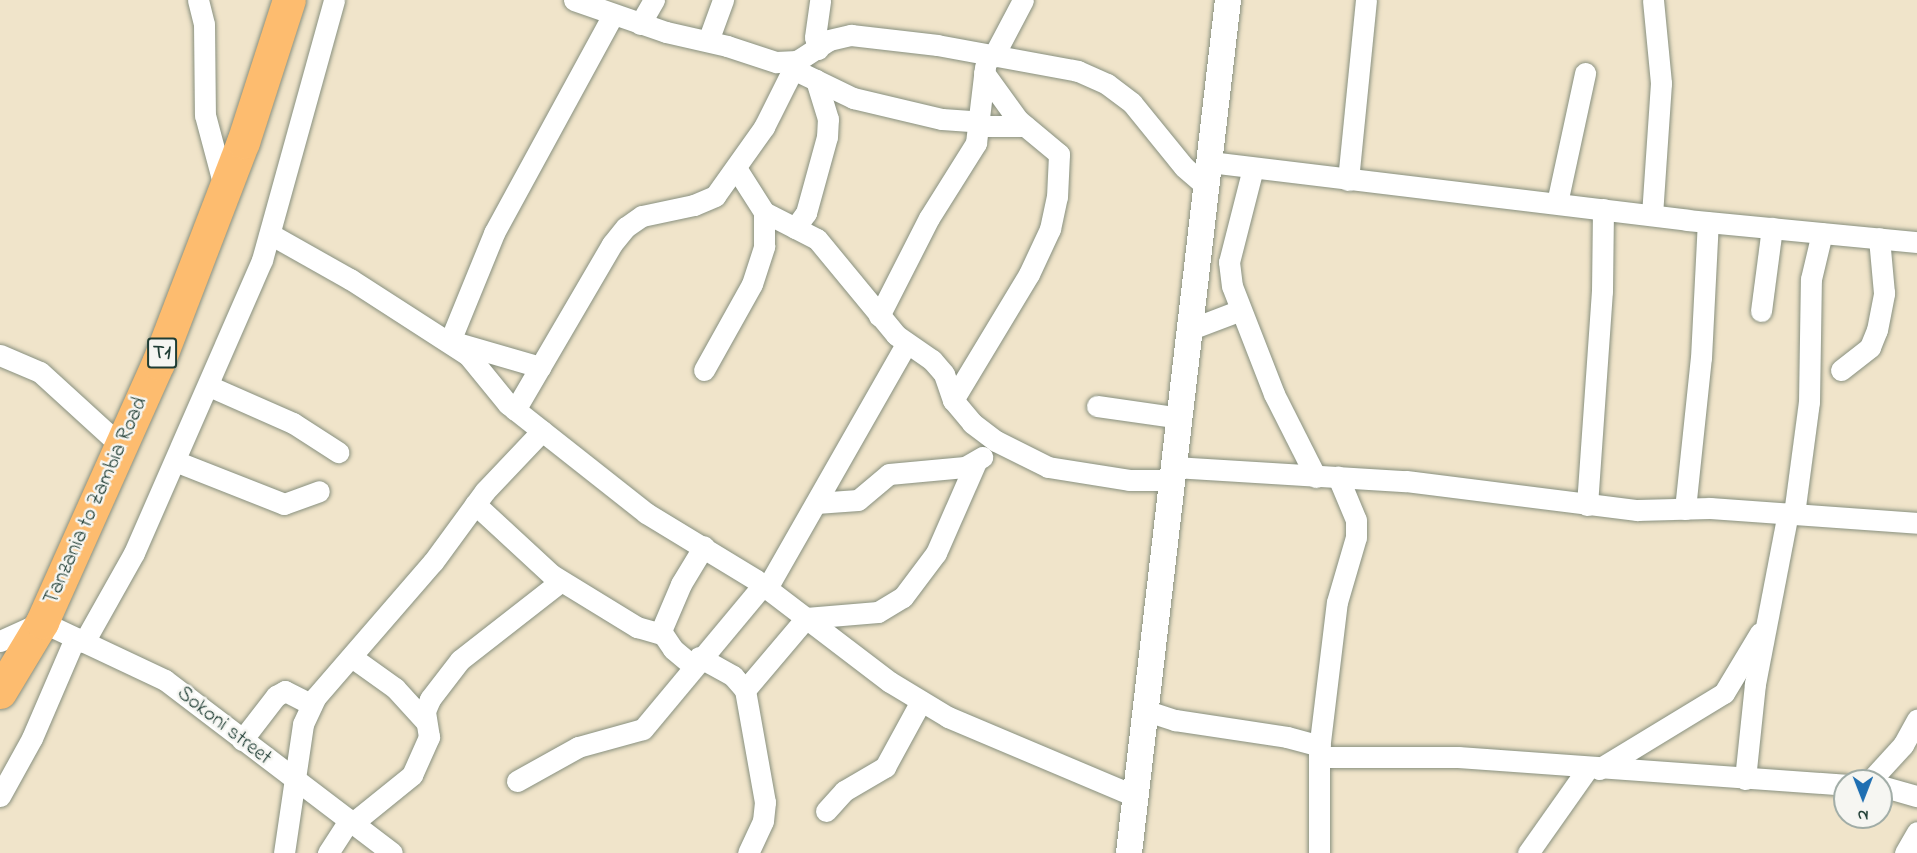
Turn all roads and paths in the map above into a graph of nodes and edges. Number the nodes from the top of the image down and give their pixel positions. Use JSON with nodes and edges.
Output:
{"nodes":[{"id":1,"x":198,"y":0,"type":"edge"},
{"id":2,"x":289,"y":0,"type":"edge"},
{"id":3,"x":334,"y":0,"type":"edge"},
{"id":4,"x":574,"y":0,"type":"edge"},
{"id":5,"x":654,"y":0,"type":"edge"},
{"id":6,"x":723,"y":0,"type":"edge"},
{"id":7,"x":820,"y":0,"type":"edge"},
{"id":8,"x":1023,"y":0,"type":"edge"},
{"id":9,"x":1228,"y":0,"type":"edge"},
{"id":10,"x":1366,"y":0,"type":"edge"},
{"id":11,"x":1653,"y":0,"type":"edge"},
{"id":12,"x":613,"y":15,"type":"junction"},
{"id":13,"x":640,"y":24,"type":"junction"},
{"id":14,"x":708,"y":41,"type":"junction"},
{"id":15,"x":818,"y":49,"type":"junction"},
{"id":16,"x":988,"y":62,"type":"junction"},
{"id":17,"x":795,"y":65,"type":"junction"},
{"id":18,"x":1585,"y":73,"type":"dead end"},
{"id":19,"x":816,"y":80,"type":"junction"},
{"id":20,"x":980,"y":124,"type":"junction"},
{"id":21,"x":1025,"y":126,"type":"junction"},
{"id":22,"x":736,"y":168,"type":"junction"},
{"id":23,"x":1253,"y":168,"type":"junction"},
{"id":24,"x":1208,"y":174,"type":"junction"},
{"id":25,"x":1348,"y":180,"type":"junction"},
{"id":26,"x":225,"y":190,"type":"junction"},
{"id":27,"x":1557,"y":204,"type":"junction"},
{"id":28,"x":1603,"y":209,"type":"junction"},
{"id":29,"x":764,"y":212,"type":"junction"},
{"id":30,"x":1652,"y":215,"type":"junction"},
{"id":31,"x":1708,"y":222,"type":"junction"},
{"id":32,"x":795,"y":228,"type":"junction"},
{"id":33,"x":1772,"y":228,"type":"junction"},
{"id":34,"x":1822,"y":233,"type":"junction"},
{"id":35,"x":270,"y":234,"type":"junction"},
{"id":36,"x":1879,"y":238,"type":"junction"},
{"id":37,"x":1917,"y":242,"type":"edge"},
{"id":38,"x":1241,"y":310,"type":"junction"},
{"id":39,"x":1761,"y":311,"type":"dead end"},
{"id":40,"x":879,"y":316,"type":"junction"},
{"id":41,"x":1191,"y":329,"type":"junction"},
{"id":42,"x":448,"y":340,"type":"junction"},
{"id":43,"x":907,"y":343,"type":"junction"},
{"id":44,"x":0,"y":355,"type":"edge"},
{"id":45,"x":540,"y":367,"type":"junction"},
{"id":46,"x":704,"y":369,"type":"dead end"},
{"id":47,"x":1841,"y":370,"type":"dead end"},
{"id":48,"x":209,"y":386,"type":"junction"},
{"id":49,"x":953,"y":400,"type":"junction"},
{"id":50,"x":1098,"y":406,"type":"dead end"},
{"id":51,"x":515,"y":410,"type":"junction"},
{"id":52,"x":1180,"y":418,"type":"junction"},
{"id":53,"x":542,"y":431,"type":"junction"},
{"id":54,"x":996,"y":441,"type":"junction"},
{"id":55,"x":120,"y":445,"type":"junction"},
{"id":56,"x":338,"y":452,"type":"dead end"},
{"id":57,"x":175,"y":461,"type":"junction"},
{"id":58,"x":976,"y":462,"type":"junction"},
{"id":59,"x":1173,"y":473,"type":"junction"},
{"id":60,"x":1316,"y":477,"type":"junction"},
{"id":61,"x":1338,"y":477,"type":"junction"},
{"id":62,"x":319,"y":491,"type":"dead end"},
{"id":63,"x":816,"y":503,"type":"junction"},
{"id":64,"x":475,"y":504,"type":"junction"},
{"id":65,"x":1587,"y":505,"type":"junction"},
{"id":66,"x":1685,"y":509,"type":"junction"},
{"id":67,"x":1791,"y":514,"type":"junction"},
{"id":68,"x":1917,"y":523,"type":"edge"},
{"id":69,"x":704,"y":546,"type":"junction"},
{"id":70,"x":561,"y":581,"type":"junction"},
{"id":71,"x":765,"y":586,"type":"junction"},
{"id":72,"x":806,"y":618,"type":"junction"},
{"id":73,"x":42,"y":622,"type":"junction"},
{"id":74,"x":1767,"y":622,"type":"junction"},
{"id":75,"x":662,"y":634,"type":"junction"},
{"id":76,"x":79,"y":640,"type":"junction"},
{"id":77,"x":0,"y":641,"type":"edge"},
{"id":78,"x":353,"y":658,"type":"junction"},
{"id":79,"x":695,"y":661,"type":"junction"},
{"id":80,"x":745,"y":690,"type":"junction"},
{"id":81,"x":0,"y":692,"type":"edge"},
{"id":82,"x":921,"y":701,"type":"junction"},
{"id":83,"x":312,"y":705,"type":"junction"},
{"id":84,"x":1144,"y":710,"type":"junction"},
{"id":85,"x":1917,"y":720,"type":"edge"},
{"id":86,"x":426,"y":722,"type":"junction"},
{"id":87,"x":242,"y":740,"type":"junction"},
{"id":88,"x":1320,"y":752,"type":"junction"},
{"id":89,"x":1594,"y":769,"type":"junction"},
{"id":90,"x":1881,"y":769,"type":"edge"},
{"id":91,"x":294,"y":778,"type":"junction"},
{"id":92,"x":1745,"y":779,"type":"junction"},
{"id":93,"x":517,"y":781,"type":"dead end"},
{"id":94,"x":1833,"y":783,"type":"edge"},
{"id":95,"x":1893,"y":789,"type":"edge"},
{"id":96,"x":0,"y":796,"type":"edge"},
{"id":97,"x":1135,"y":796,"type":"junction"},
{"id":98,"x":1917,"y":796,"type":"edge"},
{"id":99,"x":826,"y":811,"type":"dead end"},
{"id":100,"x":352,"y":821,"type":"junction"},
{"id":101,"x":1917,"y":832,"type":"edge"},
{"id":102,"x":284,"y":853,"type":"edge"},
{"id":103,"x":328,"y":853,"type":"edge"},
{"id":104,"x":392,"y":853,"type":"edge"},
{"id":105,"x":748,"y":853,"type":"edge"},
{"id":106,"x":1129,"y":853,"type":"edge"},
{"id":107,"x":1320,"y":853,"type":"edge"},
{"id":108,"x":1528,"y":853,"type":"edge"},
{"id":109,"x":1905,"y":853,"type":"edge"}],
"edges":[{"from":1,"to":26,"type":"street"},
{"from":2,"to":26,"type":"highway","name":"Tanzania to Zambia Road","number":"T1"},
{"from":3,"to":35,"type":"street"},
{"from":4,"to":12,"type":"street"},
{"from":5,"to":13,"type":"street"},
{"from":6,"to":14,"type":"street"},
{"from":7,"to":15,"type":"street"},
{"from":8,"to":16,"type":"street"},
{"from":9,"to":24,"type":"street"},
{"from":10,"to":25,"type":"street"},
{"from":11,"to":30,"type":"street"},
{"from":12,"to":13,"type":"street"},
{"from":12,"to":42,"type":"street"},
{"from":13,"to":14,"type":"street"},
{"from":14,"to":17,"type":"street"},
{"from":15,"to":16,"type":"street"},
{"from":15,"to":17,"type":"street"},
{"from":16,"to":20,"type":"street"},
{"from":16,"to":21,"type":"street"},
{"from":16,"to":24,"type":"street"},
{"from":17,"to":19,"type":"street"},
{"from":17,"to":22,"type":"street"},
{"from":18,"to":27,"type":"street"},
{"from":19,"to":20,"type":"street"},
{"from":19,"to":32,"type":"street"},
{"from":20,"to":21,"type":"street"},
{"from":20,"to":40,"type":"street"},
{"from":21,"to":49,"type":"street"},
{"from":22,"to":29,"type":"street"},
{"from":22,"to":45,"type":"street"},
{"from":23,"to":24,"type":"street"},
{"from":23,"to":25,"type":"street"},
{"from":23,"to":38,"type":"street"},
{"from":24,"to":41,"type":"street"},
{"from":25,"to":27,"type":"street"},
{"from":26,"to":55,"type":"highway","name":"Tanzania to Zambia Road","number":"T1"},
{"from":27,"to":28,"type":"street"},
{"from":28,"to":30,"type":"street"},
{"from":28,"to":65,"type":"street"},
{"from":29,"to":32,"type":"street"},
{"from":29,"to":46,"type":"street"},
{"from":30,"to":31,"type":"street"},
{"from":31,"to":33,"type":"street"},
{"from":31,"to":66,"type":"street"},
{"from":32,"to":40,"type":"street"},
{"from":33,"to":34,"type":"street"},
{"from":33,"to":39,"type":"street"},
{"from":34,"to":36,"type":"street"},
{"from":34,"to":67,"type":"street"},
{"from":35,"to":42,"type":"street"},
{"from":35,"to":48,"type":"street"},
{"from":36,"to":37,"type":"street"},
{"from":36,"to":47,"type":"street"},
{"from":38,"to":41,"type":"street"},
{"from":38,"to":60,"type":"street"},
{"from":40,"to":43,"type":"street"},
{"from":41,"to":52,"type":"street"},
{"from":42,"to":45,"type":"street"},
{"from":42,"to":51,"type":"street"},
{"from":43,"to":49,"type":"street"},
{"from":43,"to":63,"type":"street"},
{"from":44,"to":55,"type":"street"},
{"from":45,"to":51,"type":"street"},
{"from":48,"to":56,"type":"street"},
{"from":48,"to":57,"type":"street"},
{"from":49,"to":54,"type":"street"},
{"from":50,"to":52,"type":"street"},
{"from":51,"to":53,"type":"street"},
{"from":52,"to":59,"type":"street"},
{"from":53,"to":64,"type":"street"},
{"from":53,"to":69,"type":"street"},
{"from":54,"to":58,"type":"street"},
{"from":54,"to":59,"type":"street"},
{"from":55,"to":73,"type":"highway","name":"Tanzania to Zambia Road","number":"T1"},
{"from":57,"to":62,"type":"street"},
{"from":57,"to":76,"type":"street"},
{"from":58,"to":63,"type":"street"},
{"from":58,"to":72,"type":"street"},
{"from":59,"to":60,"type":"street"},
{"from":59,"to":84,"type":"street"},
{"from":60,"to":61,"type":"street"},
{"from":61,"to":65,"type":"street"},
{"from":61,"to":88,"type":"street"},
{"from":63,"to":71,"type":"street"},
{"from":64,"to":70,"type":"street"},
{"from":64,"to":78,"type":"street"},
{"from":65,"to":66,"type":"street"},
{"from":66,"to":67,"type":"street"},
{"from":67,"to":68,"type":"street"},
{"from":67,"to":74,"type":"street"},
{"from":69,"to":71,"type":"street"},
{"from":69,"to":75,"type":"street"},
{"from":70,"to":75,"type":"street"},
{"from":70,"to":86,"type":"street"},
{"from":71,"to":72,"type":"street"},
{"from":71,"to":79,"type":"street"},
{"from":72,"to":80,"type":"street"},
{"from":72,"to":82,"type":"street"},
{"from":73,"to":76,"type":"street","name":"Sokoni street"},
{"from":73,"to":77,"type":"street"},
{"from":73,"to":81,"type":"highway","name":"Tanzania to Zambia Road","number":"T1"},
{"from":74,"to":89,"type":"street"},
{"from":74,"to":92,"type":"street"},
{"from":75,"to":79,"type":"street"},
{"from":76,"to":87,"type":"street","name":"Sokoni street"},
{"from":76,"to":96,"type":"street"},
{"from":78,"to":83,"type":"street"},
{"from":78,"to":86,"type":"street"},
{"from":79,"to":80,"type":"street"},
{"from":79,"to":93,"type":"street"},
{"from":80,"to":105,"type":"street"},
{"from":82,"to":97,"type":"street"},
{"from":82,"to":99,"type":"street"},
{"from":83,"to":87,"type":"street"},
{"from":83,"to":91,"type":"street"},
{"from":84,"to":88,"type":"street"},
{"from":84,"to":97,"type":"street"},
{"from":85,"to":90,"type":"street"},
{"from":86,"to":100,"type":"street"},
{"from":87,"to":91,"type":"street","name":"Sokoni street"},
{"from":88,"to":89,"type":"street"},
{"from":88,"to":107,"type":"street"},
{"from":89,"to":92,"type":"street"},
{"from":89,"to":108,"type":"street"},
{"from":91,"to":100,"type":"street","name":"Sokoni street"},
{"from":91,"to":102,"type":"street"},
{"from":92,"to":94,"type":"street"},
{"from":95,"to":98,"type":"street"},
{"from":97,"to":106,"type":"street"},
{"from":100,"to":103,"type":"street"},
{"from":100,"to":104,"type":"street","name":"Sokoni street"},
{"from":101,"to":109,"type":"street"}]}
